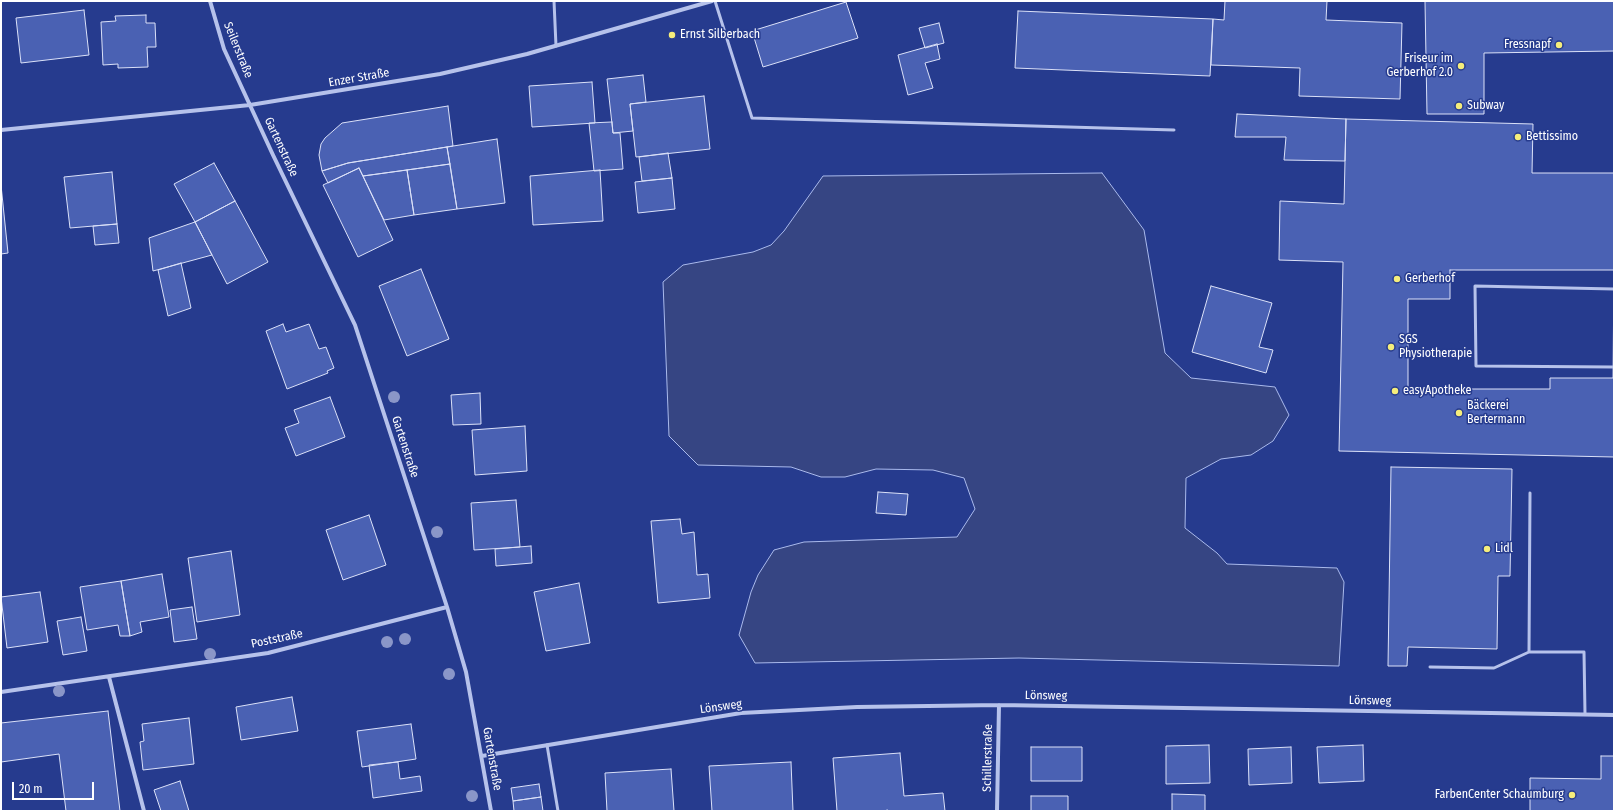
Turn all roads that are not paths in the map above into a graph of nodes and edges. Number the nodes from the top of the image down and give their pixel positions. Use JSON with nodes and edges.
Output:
{"nodes":[{"id":1,"x":210,"y":1,"type":"edge"},
{"id":2,"x":554,"y":1,"type":"edge"},
{"id":3,"x":712,"y":1,"type":"edge"},
{"id":4,"x":715,"y":1,"type":"edge"},
{"id":5,"x":556,"y":46,"type":"junction"},
{"id":6,"x":250,"y":105,"type":"junction"},
{"id":7,"x":1,"y":130,"type":"edge"},
{"id":8,"x":1174,"y":130,"type":"dead end"},
{"id":9,"x":1614,"y":289,"type":"edge"},
{"id":10,"x":1613,"y":367,"type":"edge"},
{"id":11,"x":1530,"y":493,"type":"dead end"},
{"id":12,"x":447,"y":607,"type":"junction"},
{"id":13,"x":1529,"y":652,"type":"junction"},
{"id":14,"x":1430,"y":667,"type":"dead end"},
{"id":15,"x":109,"y":677,"type":"junction"},
{"id":16,"x":1,"y":692,"type":"edge"},
{"id":17,"x":999,"y":705,"type":"junction"},
{"id":18,"x":1585,"y":714,"type":"junction"},
{"id":19,"x":1614,"y":715,"type":"edge"},
{"id":20,"x":546,"y":745,"type":"junction"},
{"id":21,"x":482,"y":756,"type":"junction"},
{"id":22,"x":144,"y":811,"type":"edge"},
{"id":23,"x":491,"y":811,"type":"edge"},
{"id":24,"x":558,"y":811,"type":"edge"},
{"id":25,"x":997,"y":811,"type":"edge"}],
"edges":[{"from":1,"to":6,"type":"street","name":"Seilerstraße"},
{"from":2,"to":5,"type":"lane"},
{"from":3,"to":5,"type":"street","name":"Enzer Straße"},
{"from":4,"to":8,"type":"lane"},
{"from":5,"to":6,"type":"street","name":"Enzer Straße"},
{"from":6,"to":7,"type":"street","name":"Enzer Straße"},
{"from":6,"to":12,"type":"street","name":"Gartenstraße"},
{"from":9,"to":10,"type":"lane"},
{"from":11,"to":13,"type":"lane"},
{"from":12,"to":15,"type":"street","name":"Poststraße"},
{"from":12,"to":21,"type":"street","name":"Gartenstraße"},
{"from":13,"to":14,"type":"lane"},
{"from":13,"to":18,"type":"lane"},
{"from":15,"to":16,"type":"street","name":"Poststraße"},
{"from":15,"to":22,"type":"street"},
{"from":17,"to":18,"type":"street","name":"Lönsweg"},
{"from":17,"to":20,"type":"street","name":"Lönsweg"},
{"from":17,"to":25,"type":"street","name":"Schillerstraße"},
{"from":18,"to":19,"type":"street","name":"Lönsweg"},
{"from":20,"to":21,"type":"street","name":"Lönsweg"},
{"from":20,"to":24,"type":"lane"},
{"from":21,"to":23,"type":"street","name":"Gartenstraße"}]}
